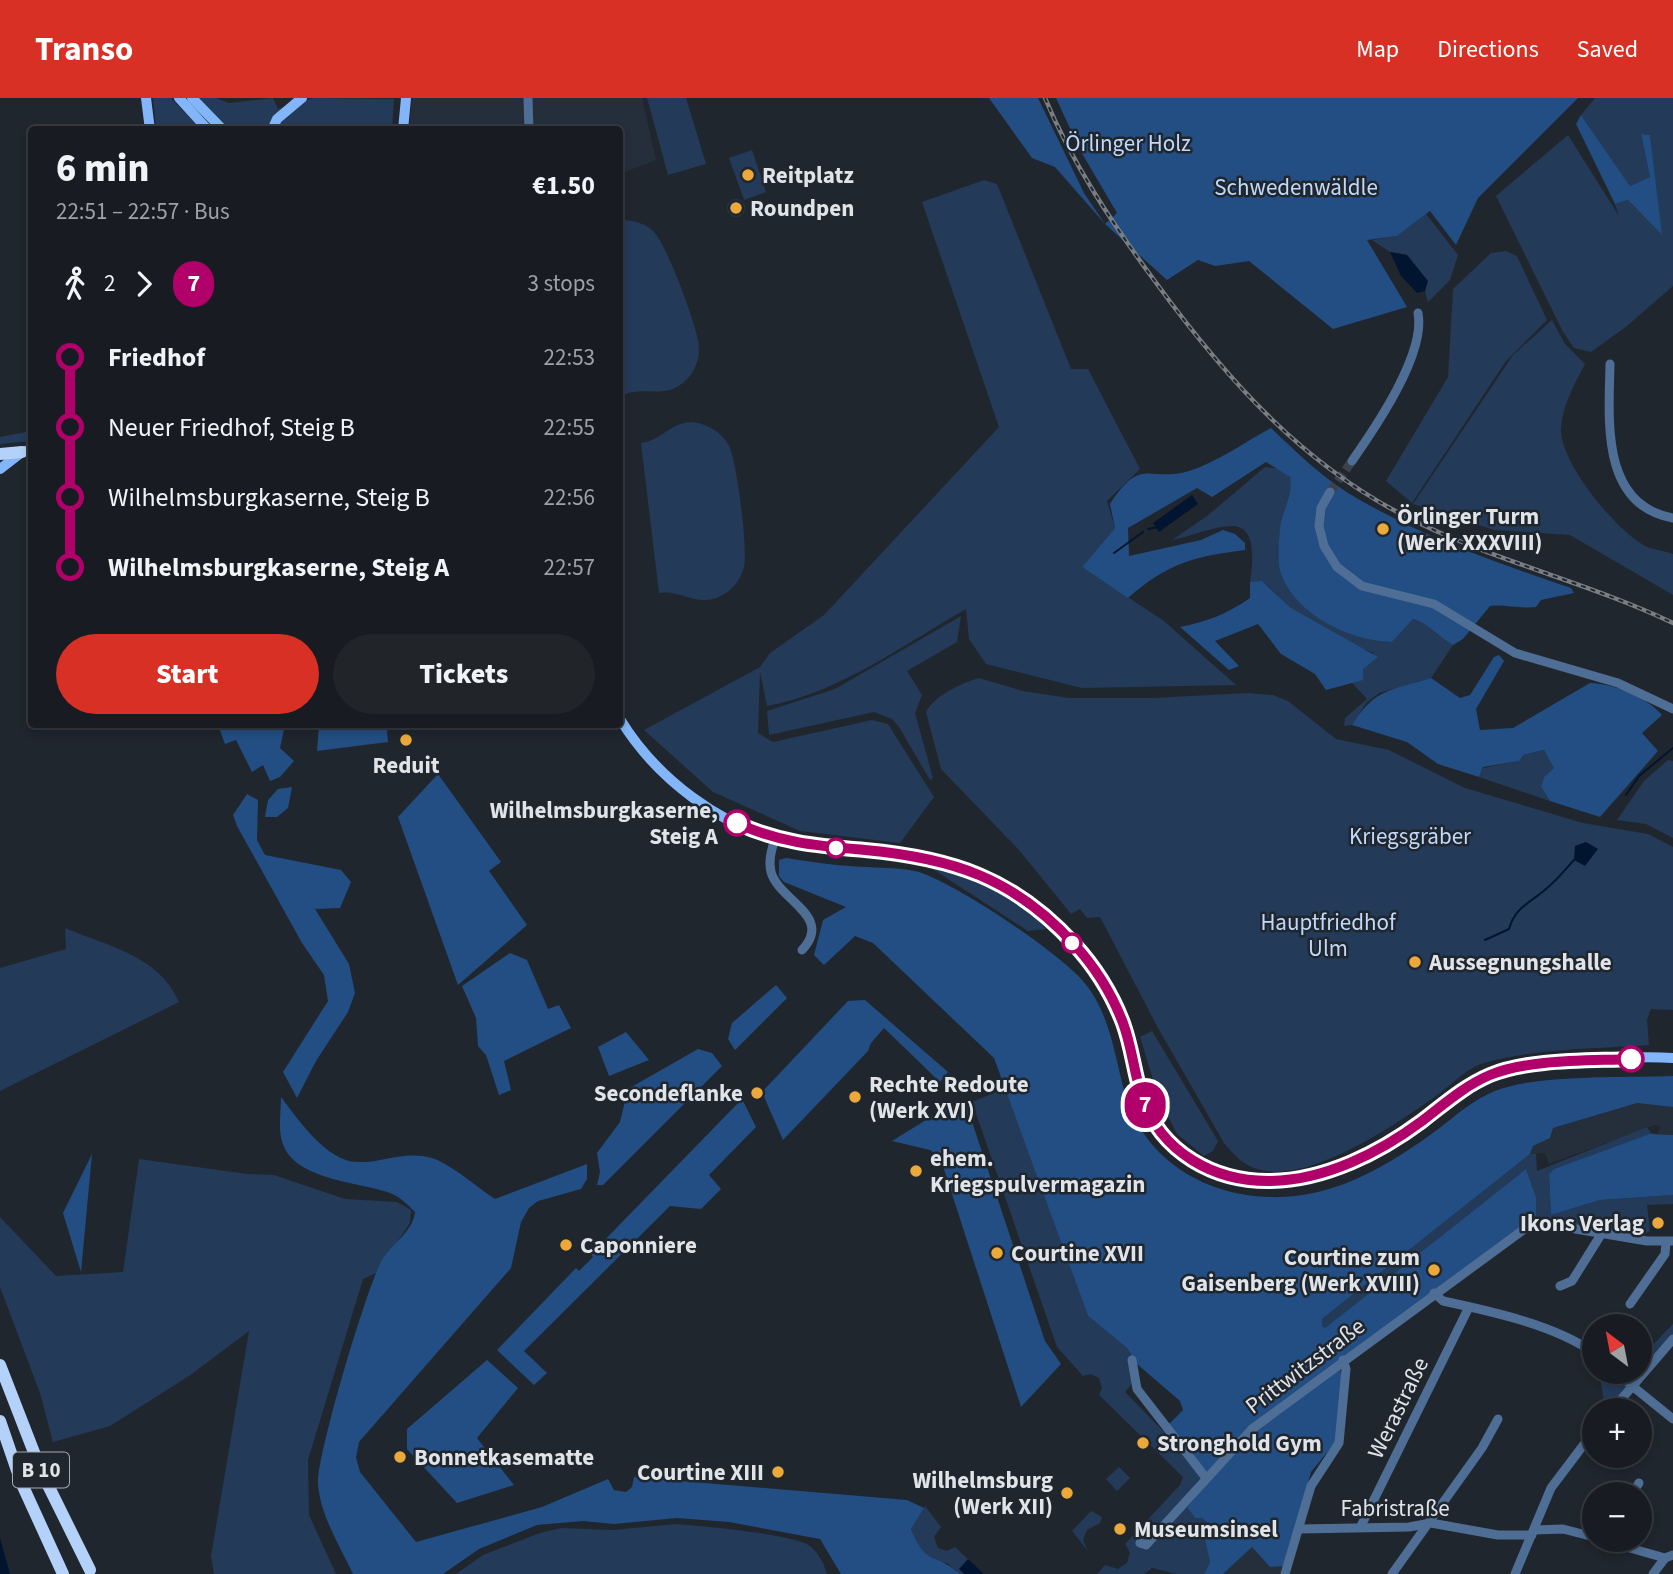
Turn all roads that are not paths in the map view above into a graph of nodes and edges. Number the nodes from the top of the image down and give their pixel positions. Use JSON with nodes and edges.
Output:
{"nodes":[{"id":1,"x":146,"y":98,"type":"edge"},
{"id":2,"x":179,"y":98,"type":"edge"},
{"id":3,"x":192,"y":98,"type":"edge"},
{"id":4,"x":302,"y":98,"type":"edge"},
{"id":5,"x":528,"y":98,"type":"edge"},
{"id":6,"x":405,"y":99,"type":"edge"},
{"id":7,"x":150,"y":126,"type":"edge"},
{"id":8,"x":204,"y":126,"type":"edge"},
{"id":9,"x":219,"y":126,"type":"edge"},
{"id":10,"x":274,"y":126,"type":"edge"},
{"id":11,"x":403,"y":126,"type":"edge"},
{"id":12,"x":529,"y":126,"type":"edge"},
{"id":13,"x":1418,"y":313,"type":"dead end"},
{"id":14,"x":1610,"y":364,"type":"dead end"},
{"id":15,"x":27,"y":450,"type":"edge"},
{"id":16,"x":0,"y":454,"type":"edge"},
{"id":17,"x":1352,"y":461,"type":"tunnel mouth"},
{"id":18,"x":0,"y":469,"type":"edge"},
{"id":19,"x":1330,"y":492,"type":"tunnel mouth"},
{"id":20,"x":1673,"y":518,"type":"edge"},
{"id":21,"x":1673,"y":709,"type":"edge"},
{"id":22,"x":623,"y":723,"type":"edge"},
{"id":23,"x":775,"y":838,"type":"junction"},
{"id":24,"x":802,"y":950,"type":"dead end"},
{"id":25,"x":1673,"y":1058,"type":"edge"},
{"id":26,"x":1602,"y":1233,"type":"junction"},
{"id":27,"x":1670,"y":1242,"type":"edge"},
{"id":28,"x":1560,"y":1286,"type":"dead end"},
{"id":29,"x":1434,"y":1293,"type":"junction"},
{"id":30,"x":1630,"y":1304,"type":"dead end"},
{"id":31,"x":1469,"y":1307,"type":"junction"},
{"id":32,"x":1673,"y":1339,"type":"edge"},
{"id":33,"x":1582,"y":1345,"type":"edge"},
{"id":34,"x":1132,"y":1360,"type":"dead end"},
{"id":35,"x":1343,"y":1360,"type":"junction"},
{"id":36,"x":0,"y":1366,"type":"edge"},
{"id":37,"x":1629,"y":1384,"type":"edge"},
{"id":38,"x":1632,"y":1387,"type":"junction"},
{"id":39,"x":1622,"y":1398,"type":"edge"},
{"id":40,"x":1498,"y":1419,"type":"dead end"},
{"id":41,"x":1673,"y":1419,"type":"edge"},
{"id":42,"x":0,"y":1421,"type":"edge"},
{"id":43,"x":1582,"y":1446,"type":"edge"},
{"id":44,"x":1206,"y":1478,"type":"junction"},
{"id":45,"x":1431,"y":1523,"type":"junction"},
{"id":46,"x":1361,"y":1526,"type":"junction"},
{"id":47,"x":1300,"y":1529,"type":"junction"},
{"id":48,"x":1533,"y":1533,"type":"junction"},
{"id":49,"x":1582,"y":1534,"type":"edge"},
{"id":50,"x":1140,"y":1543,"type":"dead end"},
{"id":51,"x":1652,"y":1552,"type":"edge"},
{"id":52,"x":1669,"y":1556,"type":"edge"},
{"id":53,"x":90,"y":1570,"type":"dead end"},
{"id":54,"x":63,"y":1574,"type":"edge"},
{"id":55,"x":1285,"y":1574,"type":"edge"},
{"id":56,"x":1392,"y":1574,"type":"edge"},
{"id":57,"x":1515,"y":1574,"type":"edge"},
{"id":58,"x":1653,"y":1574,"type":"edge"}],
"edges":[{"from":1,"to":7,"type":"main road"},
{"from":2,"to":8,"type":"main road"},
{"from":3,"to":9,"type":"main road"},
{"from":4,"to":10,"type":"main road"},
{"from":5,"to":12,"type":"street"},
{"from":6,"to":11,"type":"main road"},
{"from":13,"to":17,"type":"street"},
{"from":14,"to":20,"type":"street"},
{"from":15,"to":16,"type":"highway"},
{"from":15,"to":18,"type":"main road"},
{"from":19,"to":21,"type":"street"},
{"from":22,"to":23,"type":"main road"},
{"from":23,"to":24,"type":"street"},
{"from":23,"to":25,"type":"main road"},
{"from":26,"to":27,"type":"street","name":"Prittwitzstraße"},
{"from":26,"to":28,"type":"street"},
{"from":26,"to":29,"type":"street","name":"Prittwitzstraße"},
{"from":27,"to":30,"type":"street"},
{"from":29,"to":31,"type":"street"},
{"from":29,"to":35,"type":"street","name":"Prittwitzstraße"},
{"from":31,"to":33,"type":"street"},
{"from":31,"to":46,"type":"street","name":"Werastraße"},
{"from":32,"to":38,"type":"street"},
{"from":34,"to":44,"type":"street"},
{"from":35,"to":44,"type":"street","name":"Prittwitzstraße"},
{"from":35,"to":47,"type":"street"},
{"from":36,"to":53,"type":"highway","number":"B 10"},
{"from":37,"to":38,"type":"street"},
{"from":38,"to":39,"type":"street"},
{"from":38,"to":41,"type":"street"},
{"from":40,"to":45,"type":"street"},
{"from":42,"to":54,"type":"highway","number":"B 10"},
{"from":43,"to":48,"type":"street"},
{"from":44,"to":50,"type":"street","name":"Prittwitzstraße"},
{"from":45,"to":46,"type":"street","name":"Fabristraße"},
{"from":45,"to":48,"type":"street","name":"Fabristraße"},
{"from":45,"to":56,"type":"street"},
{"from":46,"to":47,"type":"street","name":"Fabristraße"},
{"from":47,"to":55,"type":"street"},
{"from":48,"to":49,"type":"street","name":"Fabristraße"},
{"from":48,"to":57,"type":"street"},
{"from":51,"to":52,"type":"street"},
{"from":52,"to":58,"type":"street"}]}
